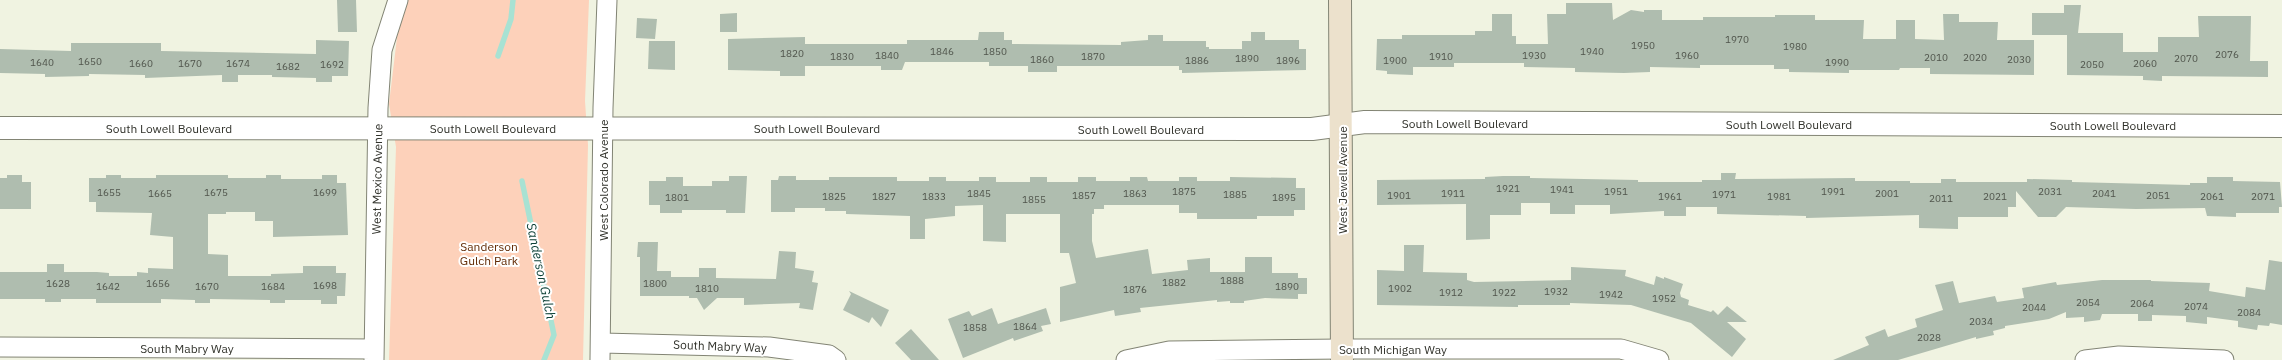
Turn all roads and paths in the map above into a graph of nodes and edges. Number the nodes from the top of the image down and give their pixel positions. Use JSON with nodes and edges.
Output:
{"nodes":[{"id":1,"x":398,"y":0,"type":"edge"},
{"id":2,"x":607,"y":0,"type":"edge"},
{"id":3,"x":1340,"y":0,"type":"edge"},
{"id":4,"x":1342,"y":126,"type":"junction"},
{"id":5,"x":2282,"y":126,"type":"edge"},
{"id":6,"x":0,"y":128,"type":"edge"},
{"id":7,"x":378,"y":128,"type":"junction"},
{"id":8,"x":603,"y":128,"type":"junction"},
{"id":9,"x":0,"y":347,"type":"edge"},
{"id":10,"x":601,"y":351,"type":"edge"},
{"id":11,"x":374,"y":354,"type":"edge"},
{"id":12,"x":1342,"y":354,"type":"edge"},
{"id":13,"x":836,"y":360,"type":"edge"},
{"id":14,"x":1126,"y":360,"type":"edge"},
{"id":15,"x":1659,"y":360,"type":"edge"},
{"id":16,"x":2085,"y":360,"type":"edge"},
{"id":17,"x":2224,"y":360,"type":"edge"}],
"edges":[{"from":1,"to":7,"type":"street","name":"West Mexico Avenue"},
{"from":2,"to":8,"type":"street","name":"West Colorado Avenue"},
{"from":3,"to":4,"type":"main road","name":"West Jewell Avenue"},
{"from":4,"to":5,"type":"street","name":"South Lowell Boulevard"},
{"from":4,"to":8,"type":"street","name":"South Lowell Boulevard"},
{"from":4,"to":12,"type":"main road","name":"West Jewell Avenue"},
{"from":6,"to":7,"type":"street","name":"South Lowell Boulevard"},
{"from":7,"to":8,"type":"street","name":"South Lowell Boulevard"},
{"from":7,"to":11,"type":"street","name":"West Mexico Avenue"},
{"from":8,"to":10,"type":"street","name":"West Colorado Avenue"},
{"from":9,"to":11,"type":"street","name":"South Mabry Way"},
{"from":10,"to":13,"type":"street","name":"South Mabry Way"},
{"from":12,"to":14,"type":"street","name":"South Michigan Way"},
{"from":12,"to":15,"type":"street","name":"South Michigan Way"},
{"from":16,"to":17,"type":"street"}]}
